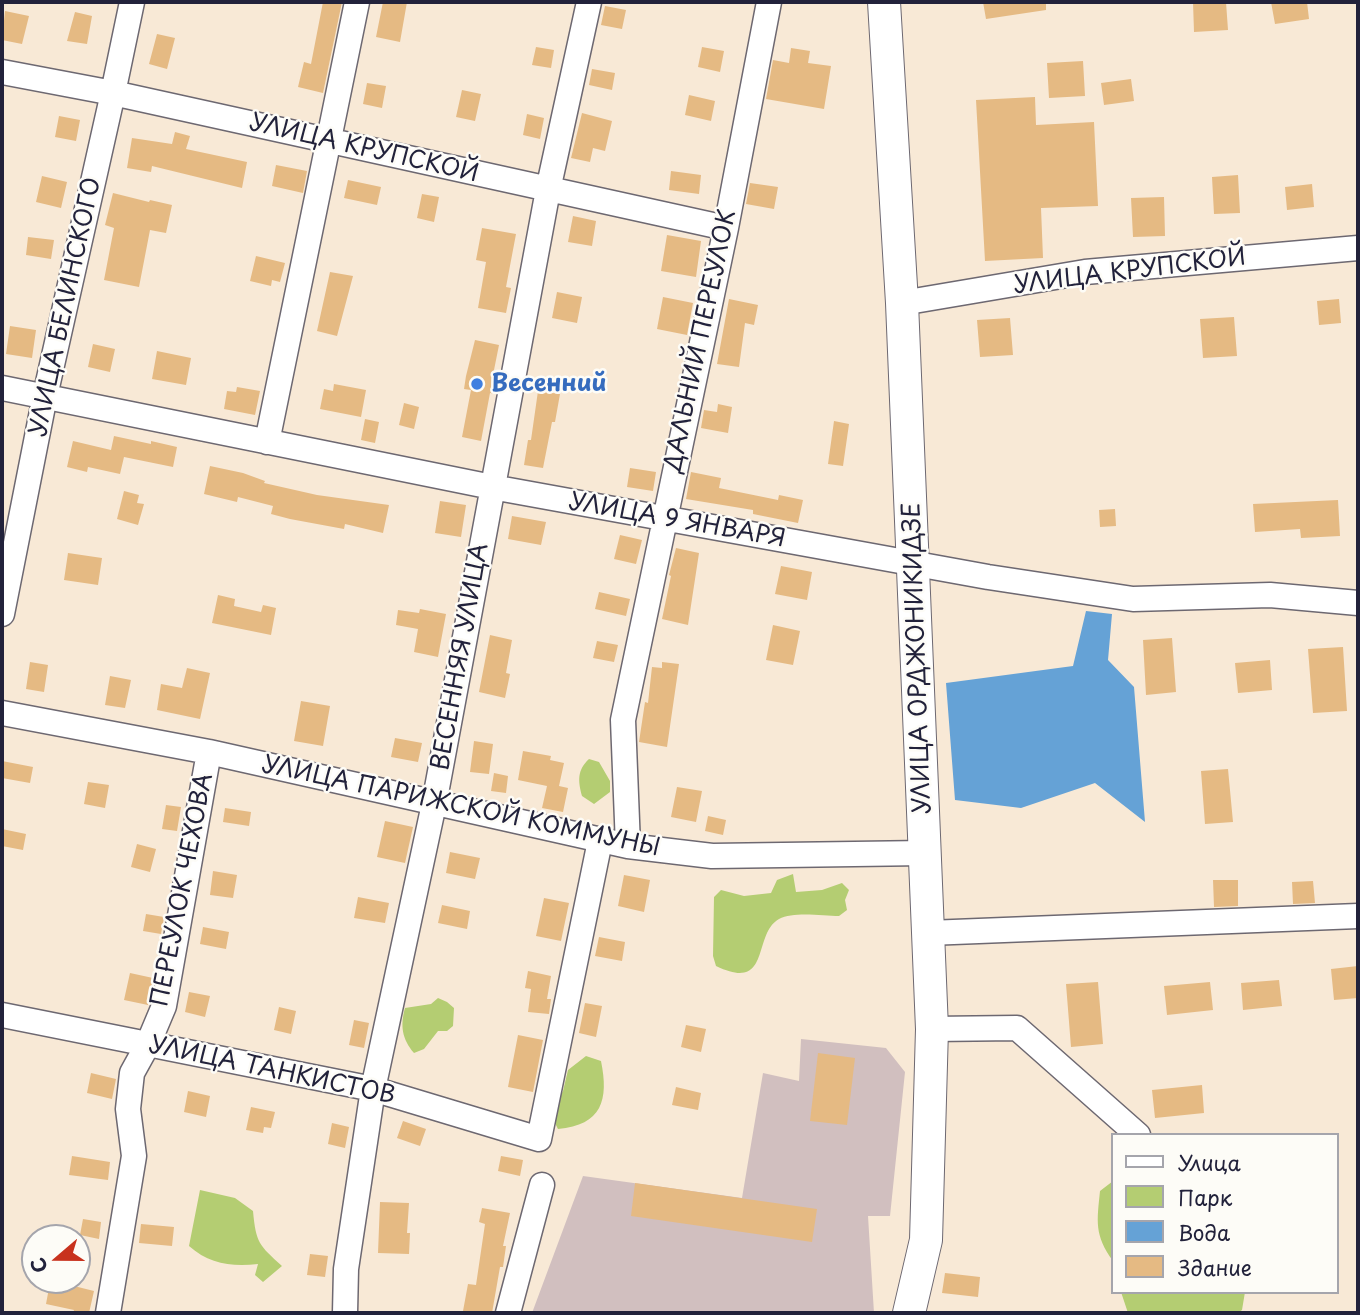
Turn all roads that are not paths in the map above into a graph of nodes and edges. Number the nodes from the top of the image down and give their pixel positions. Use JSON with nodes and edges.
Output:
{"nodes":[{"id":1,"x":132,"y":2,"type":"edge"},
{"id":2,"x":357,"y":2,"type":"edge"},
{"id":3,"x":589,"y":2,"type":"edge"},
{"id":4,"x":769,"y":2,"type":"edge"},
{"id":5,"x":884,"y":2,"type":"edge"},
{"id":6,"x":2,"y":72,"type":"edge"},
{"id":7,"x":113,"y":93,"type":"junction"},
{"id":8,"x":330,"y":142,"type":"junction"},
{"id":9,"x":548,"y":190,"type":"junction"},
{"id":10,"x":726,"y":228,"type":"junction"},
{"id":11,"x":1358,"y":248,"type":"edge"},
{"id":12,"x":902,"y":303,"type":"junction"},
{"id":13,"x":2,"y":388,"type":"edge"},
{"id":14,"x":45,"y":396,"type":"junction"},
{"id":15,"x":267,"y":442,"type":"junction"},
{"id":16,"x":492,"y":487,"type":"junction"},
{"id":17,"x":663,"y":519,"type":"junction"},
{"id":18,"x":915,"y":562,"type":"junction"},
{"id":19,"x":1358,"y":603,"type":"edge"},
{"id":20,"x":2,"y":614,"type":"edge"},
{"id":21,"x":2,"y":713,"type":"edge"},
{"id":22,"x":209,"y":752,"type":"junction"},
{"id":23,"x":434,"y":804,"type":"junction"},
{"id":24,"x":600,"y":841,"type":"junction"},
{"id":25,"x":628,"y":846,"type":"junction"},
{"id":26,"x":925,"y":853,"type":"junction"},
{"id":27,"x":1358,"y":916,"type":"edge"},
{"id":28,"x":928,"y":933,"type":"junction"},
{"id":29,"x":2,"y":1015,"type":"edge"},
{"id":30,"x":932,"y":1029,"type":"junction"},
{"id":31,"x":148,"y":1044,"type":"junction"},
{"id":32,"x":373,"y":1089,"type":"junction"},
{"id":33,"x":1136,"y":1133,"type":"edge"},
{"id":34,"x":542,"y":1185,"type":"dead end"},
{"id":35,"x":108,"y":1313,"type":"edge"},
{"id":36,"x":345,"y":1313,"type":"edge"},
{"id":37,"x":508,"y":1313,"type":"edge"},
{"id":38,"x":909,"y":1313,"type":"edge"}],
"edges":[{"from":1,"to":7,"type":"street","name":"УЛИЦА БЕЛИНСКОГО"},
{"from":2,"to":8,"type":"street"},
{"from":3,"to":9,"type":"street","name":"ВЕСЕННЯЯ УЛИЦА"},
{"from":4,"to":10,"type":"street","name":"ДАЛЬНИЙ ПЕРЕУЛОК"},
{"from":5,"to":12,"type":"main road","name":"УЛИЦА ОРДЖОНИКИДЗЕ"},
{"from":6,"to":7,"type":"street","name":"УЛИЦА КРУПСКОЙ"},
{"from":7,"to":8,"type":"street","name":"УЛИЦА КРУПСКОЙ"},
{"from":7,"to":14,"type":"street","name":"УЛИЦА БЕЛИНСКОГО"},
{"from":8,"to":9,"type":"street","name":"УЛИЦА КРУПСКОЙ"},
{"from":8,"to":15,"type":"street"},
{"from":9,"to":10,"type":"street","name":"УЛИЦА КРУПСКОЙ"},
{"from":9,"to":16,"type":"street","name":"ВЕСЕННЯЯ УЛИЦА"},
{"from":10,"to":17,"type":"street","name":"ДАЛЬНИЙ ПЕРЕУЛОК"},
{"from":11,"to":12,"type":"street","name":"УЛИЦА КРУПСКОЙ"},
{"from":12,"to":18,"type":"main road","name":"УЛИЦА ОРДЖОНИКИДЗЕ"},
{"from":13,"to":14,"type":"street","name":"УЛИЦА 9 ЯНВАРЯ"},
{"from":14,"to":15,"type":"street","name":"УЛИЦА 9 ЯНВАРЯ"},
{"from":14,"to":20,"type":"street","name":"УЛИЦА БЕЛИНСКОГО"},
{"from":15,"to":16,"type":"street","name":"УЛИЦА 9 ЯНВАРЯ"},
{"from":16,"to":17,"type":"street","name":"УЛИЦА 9 ЯНВАРЯ"},
{"from":16,"to":23,"type":"street","name":"ВЕСЕННЯЯ УЛИЦА"},
{"from":17,"to":18,"type":"street","name":"УЛИЦА 9 ЯНВАРЯ"},
{"from":17,"to":25,"type":"street","name":"ДАЛЬНИЙ ПЕРЕУЛОК"},
{"from":18,"to":19,"type":"street","name":"УЛИЦА 9 ЯНВАРЯ"},
{"from":18,"to":26,"type":"main road","name":"УЛИЦА ОРДЖОНИКИДЗЕ"},
{"from":21,"to":22,"type":"street","name":"УЛИЦА ПАРИЖСКОЙ КОММУНЫ"},
{"from":22,"to":23,"type":"street","name":"УЛИЦА ПАРИЖСКОЙ КОММУНЫ"},
{"from":22,"to":31,"type":"street","name":"ПЕРЕУЛОК ЧЕХОВА"},
{"from":23,"to":24,"type":"street","name":"УЛИЦА ПАРИЖСКОЙ КОММУНЫ"},
{"from":23,"to":32,"type":"street","name":"ВЕСЕННЯЯ УЛИЦА"},
{"from":24,"to":25,"type":"street","name":"УЛИЦА ПАРИЖСКОЙ КОММУНЫ"},
{"from":24,"to":32,"type":"street","name":"УЛИЦА ТАНКИСТОВ"},
{"from":25,"to":26,"type":"street","name":"УЛИЦА ПАРИЖСКОЙ КОММУНЫ"},
{"from":26,"to":28,"type":"main road","name":"УЛИЦА ОРДЖОНИКИДЗЕ"},
{"from":27,"to":28,"type":"street"},
{"from":28,"to":30,"type":"main road","name":"УЛИЦА ОРДЖОНИКИДЗЕ"},
{"from":29,"to":31,"type":"street","name":"УЛИЦА ТАНКИСТОВ"},
{"from":30,"to":33,"type":"street"},
{"from":30,"to":38,"type":"main road","name":"УЛИЦА ОРДЖОНИКИДЗЕ"},
{"from":31,"to":32,"type":"street","name":"УЛИЦА ТАНКИСТОВ"},
{"from":31,"to":35,"type":"street","name":"ПЕРЕУЛОК ЧЕХОВА"},
{"from":32,"to":36,"type":"street","name":"ВЕСЕННЯЯ УЛИЦА"},
{"from":34,"to":37,"type":"street"}]}
